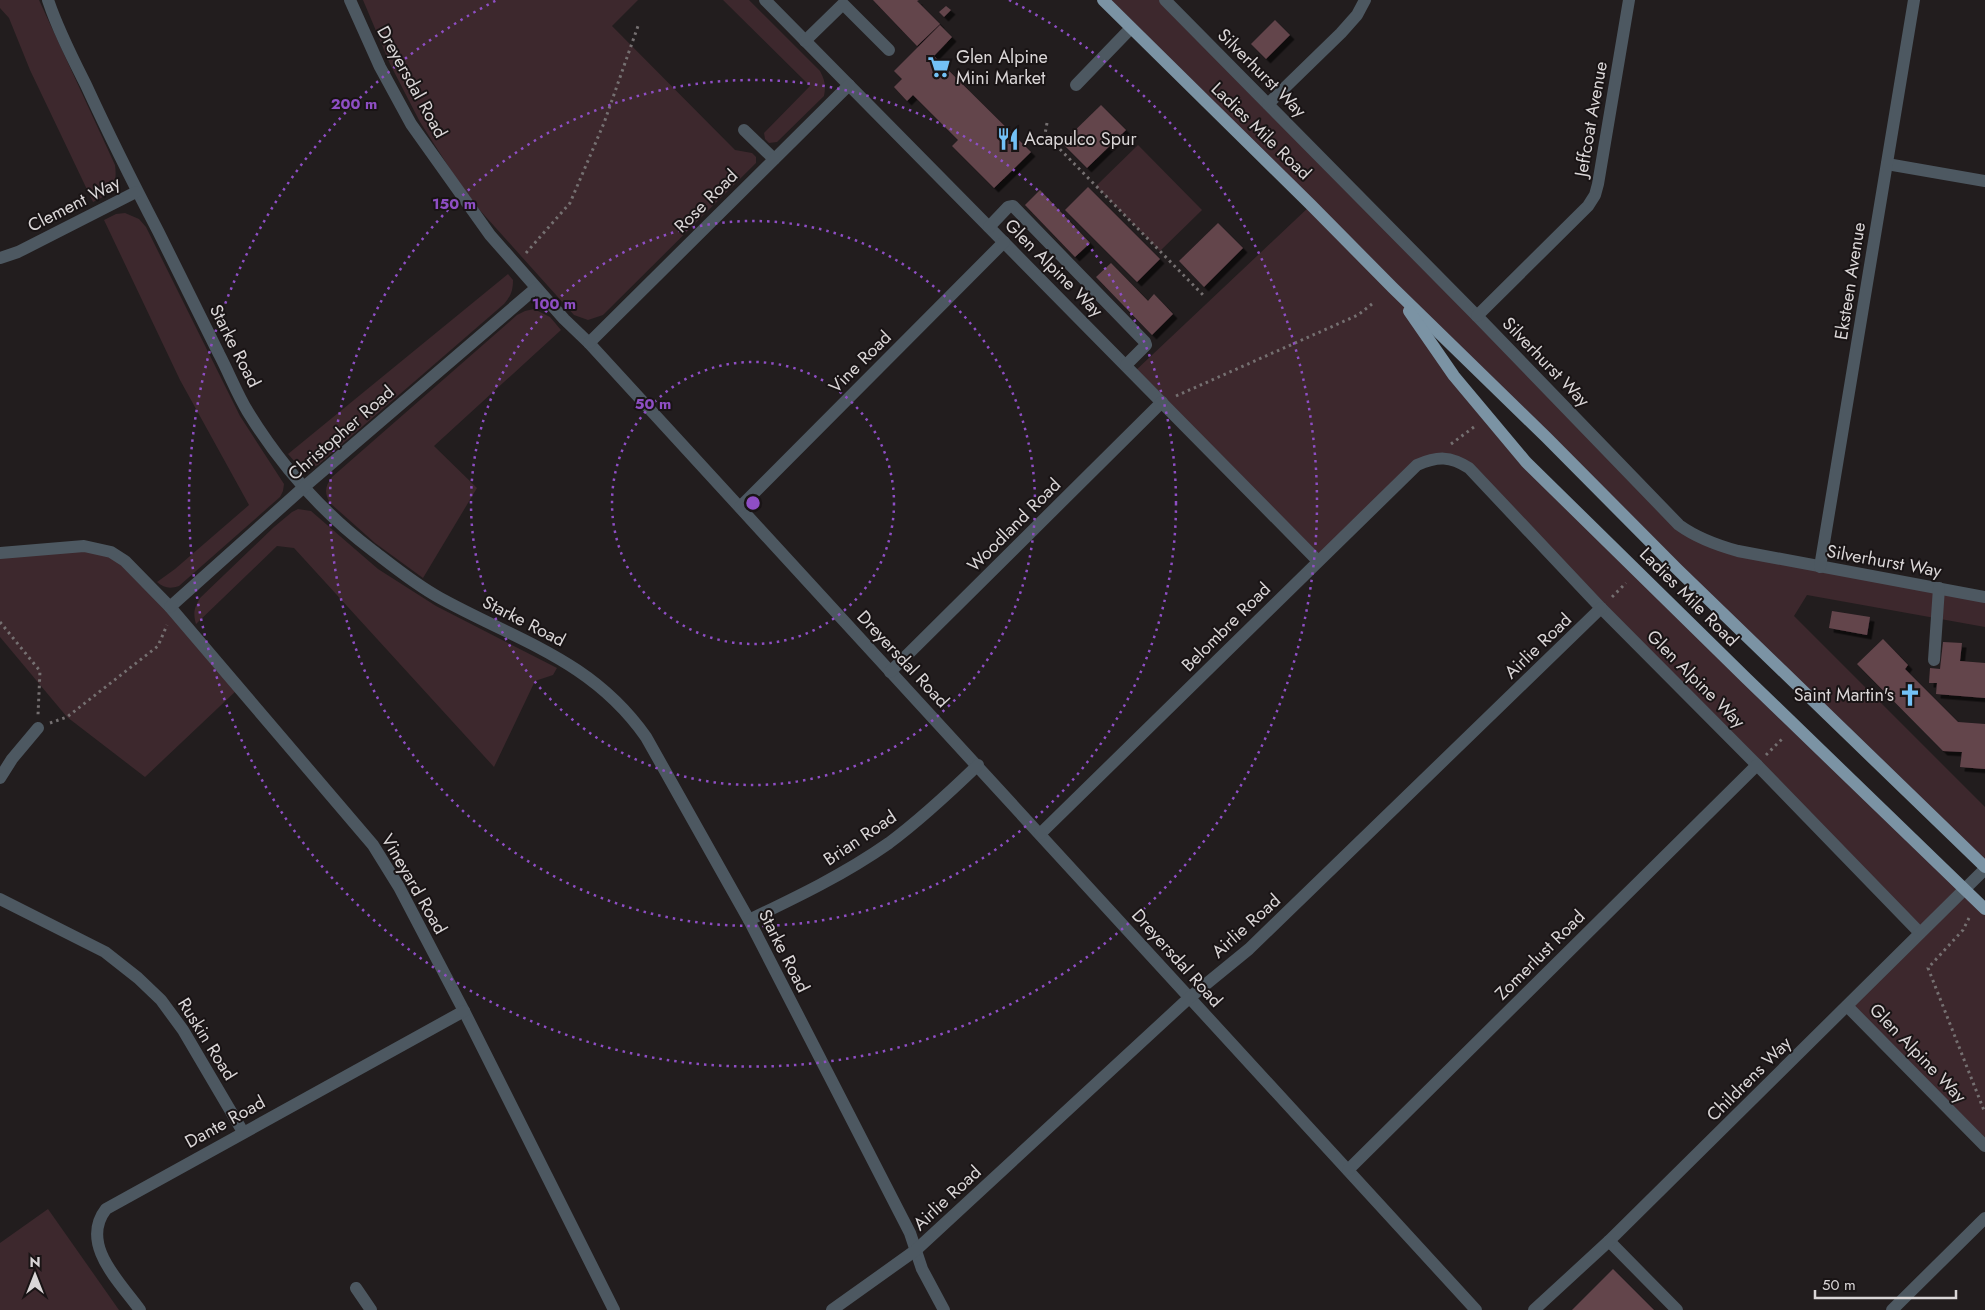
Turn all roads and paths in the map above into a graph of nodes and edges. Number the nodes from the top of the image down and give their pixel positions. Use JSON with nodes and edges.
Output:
{"nodes":[{"id":1,"x":48,"y":0,"type":"edge"},
{"id":2,"x":350,"y":0,"type":"edge"},
{"id":3,"x":765,"y":0,"type":"edge"},
{"id":4,"x":1103,"y":0,"type":"edge"},
{"id":5,"x":1165,"y":0,"type":"edge"},
{"id":6,"x":1365,"y":0,"type":"edge"},
{"id":7,"x":1629,"y":0,"type":"edge"},
{"id":8,"x":1914,"y":0,"type":"edge"},
{"id":9,"x":638,"y":26,"type":"dead end"},
{"id":10,"x":1131,"y":28,"type":"junction"},
{"id":11,"x":805,"y":41,"type":"junction"},
{"id":12,"x":888,"y":50,"type":"dead end"},
{"id":13,"x":849,"y":85,"type":"junction"},
{"id":14,"x":1076,"y":85,"type":"dead end"},
{"id":15,"x":1268,"y":104,"type":"junction"},
{"id":16,"x":1047,"y":123,"type":"dead end"},
{"id":17,"x":744,"y":130,"type":"dead end"},
{"id":18,"x":774,"y":159,"type":"junction"},
{"id":19,"x":1887,"y":164,"type":"junction"},
{"id":20,"x":1985,"y":181,"type":"edge"},
{"id":21,"x":136,"y":192,"type":"junction"},
{"id":22,"x":989,"y":227,"type":"junction"},
{"id":23,"x":1004,"y":242,"type":"junction"},
{"id":24,"x":0,"y":258,"type":"edge"},
{"id":25,"x":516,"y":265,"type":"junction"},
{"id":26,"x":536,"y":288,"type":"junction"},
{"id":27,"x":1393,"y":288,"type":"junction"},
{"id":28,"x":1205,"y":297,"type":"dead end"},
{"id":29,"x":1372,"y":304,"type":"dead end"},
{"id":30,"x":1477,"y":316,"type":"junction"},
{"id":31,"x":589,"y":343,"type":"junction"},
{"id":32,"x":1126,"y":366,"type":"junction"},
{"id":33,"x":1162,"y":402,"type":"junction"},
{"id":34,"x":1474,"y":427,"type":"dead end"},
{"id":35,"x":1444,"y":458,"type":"junction"},
{"id":36,"x":304,"y":487,"type":"junction"},
{"id":37,"x":740,"y":507,"type":"junction"},
{"id":38,"x":0,"y":553,"type":"edge"},
{"id":39,"x":1318,"y":561,"type":"junction"},
{"id":40,"x":1820,"y":567,"type":"junction"},
{"id":41,"x":1939,"y":588,"type":"junction"},
{"id":42,"x":1985,"y":597,"type":"edge"},
{"id":43,"x":170,"y":607,"type":"junction"},
{"id":44,"x":1601,"y":608,"type":"junction"},
{"id":45,"x":0,"y":622,"type":"edge"},
{"id":46,"x":1934,"y":660,"type":"dead end"},
{"id":47,"x":890,"y":672,"type":"junction"},
{"id":48,"x":38,"y":728,"type":"junction"},
{"id":49,"x":1784,"y":737,"type":"dead end"},
{"id":50,"x":978,"y":765,"type":"junction"},
{"id":51,"x":1757,"y":765,"type":"junction"},
{"id":52,"x":0,"y":778,"type":"edge"},
{"id":53,"x":1040,"y":834,"type":"junction"},
{"id":54,"x":1985,"y":868,"type":"edge"},
{"id":55,"x":1965,"y":889,"type":"junction"},
{"id":56,"x":0,"y":899,"type":"edge"},
{"id":57,"x":1985,"y":908,"type":"edge"},
{"id":58,"x":1969,"y":918,"type":"dead end"},
{"id":59,"x":749,"y":920,"type":"junction"},
{"id":60,"x":1920,"y":933,"type":"junction"},
{"id":61,"x":1189,"y":998,"type":"junction"},
{"id":62,"x":1848,"y":1006,"type":"junction"},
{"id":63,"x":464,"y":1011,"type":"junction"},
{"id":64,"x":1985,"y":1113,"type":"edge"},
{"id":65,"x":243,"y":1132,"type":"junction"},
{"id":66,"x":1985,"y":1146,"type":"edge"},
{"id":67,"x":1348,"y":1170,"type":"junction"},
{"id":68,"x":1985,"y":1218,"type":"edge"},
{"id":69,"x":1608,"y":1241,"type":"junction"},
{"id":70,"x":916,"y":1250,"type":"junction"},
{"id":71,"x":356,"y":1288,"type":"dead end"},
{"id":72,"x":140,"y":1310,"type":"edge"},
{"id":73,"x":371,"y":1310,"type":"edge"},
{"id":74,"x":614,"y":1310,"type":"edge"},
{"id":75,"x":832,"y":1310,"type":"edge"},
{"id":76,"x":944,"y":1310,"type":"edge"},
{"id":77,"x":1476,"y":1310,"type":"edge"},
{"id":78,"x":1534,"y":1310,"type":"edge"},
{"id":79,"x":1677,"y":1310,"type":"edge"},
{"id":80,"x":1892,"y":1310,"type":"edge"}],
"edges":[{"from":1,"to":21,"type":"street","name":"Starke Road"},
{"from":2,"to":25,"type":"street","name":"Dreyersdal Road"},
{"from":3,"to":11,"type":"street","name":"Glen Alpine Way"},
{"from":4,"to":10,"type":"main road","name":"Ladies Mile Road"},
{"from":5,"to":15,"type":"street","name":"Silverhurst Way"},
{"from":6,"to":15,"type":"street"},
{"from":7,"to":30,"type":"street","name":"Jeffcoat Avenue"},
{"from":8,"to":19,"type":"street","name":"Eksteen Avenue"},
{"from":9,"to":25,"type":"path"},
{"from":10,"to":14,"type":"street"},
{"from":10,"to":27,"type":"main road","name":"Ladies Mile Road"},
{"from":11,"to":12,"type":"street"},
{"from":11,"to":13,"type":"street","name":"Glen Alpine Way"},
{"from":13,"to":18,"type":"street","name":"Rose Road"},
{"from":13,"to":22,"type":"street","name":"Glen Alpine Way"},
{"from":15,"to":30,"type":"street","name":"Silverhurst Way"},
{"from":16,"to":28,"type":"path"},
{"from":17,"to":18,"type":"street"},
{"from":18,"to":31,"type":"street","name":"Rose Road"},
{"from":19,"to":20,"type":"street"},
{"from":19,"to":40,"type":"street","name":"Eksteen Avenue"},
{"from":21,"to":24,"type":"street","name":"Clement Way"},
{"from":21,"to":36,"type":"street","name":"Starke Road"},
{"from":22,"to":23,"type":"street","name":"Glen Alpine Way"},
{"from":22,"to":32,"type":"street"},
{"from":23,"to":32,"type":"street","name":"Glen Alpine Way"},
{"from":23,"to":37,"type":"street","name":"Vine Road"},
{"from":25,"to":26,"type":"street","name":"Dreyersdal Road"},
{"from":26,"to":31,"type":"street","name":"Dreyersdal Road"},
{"from":26,"to":36,"type":"street","name":"Christopher Road"},
{"from":27,"to":54,"type":"main road","name":"Ladies Mile Road"},
{"from":27,"to":55,"type":"main road","name":"Ladies Mile Road"},
{"from":29,"to":33,"type":"path"},
{"from":30,"to":40,"type":"street","name":"Silverhurst Way"},
{"from":31,"to":37,"type":"street","name":"Dreyersdal Road"},
{"from":32,"to":33,"type":"street","name":"Glen Alpine Way"},
{"from":33,"to":39,"type":"street","name":"Glen Alpine Way"},
{"from":33,"to":47,"type":"street","name":"Woodland Road"},
{"from":34,"to":35,"type":"path"},
{"from":35,"to":39,"type":"street","name":"Belombre Road"},
{"from":35,"to":44,"type":"street","name":"Glen Alpine Way"},
{"from":36,"to":43,"type":"street","name":"Christopher Road"},
{"from":36,"to":59,"type":"street","name":"Starke Road"},
{"from":37,"to":47,"type":"street","name":"Dreyersdal Road"},
{"from":38,"to":43,"type":"street","name":"Vineyard Road"},
{"from":39,"to":53,"type":"street","name":"Belombre Road"},
{"from":40,"to":41,"type":"street","name":"Silverhurst Way"},
{"from":41,"to":42,"type":"street","name":"Silverhurst Way"},
{"from":41,"to":46,"type":"street"},
{"from":43,"to":48,"type":"path"},
{"from":43,"to":63,"type":"street","name":"Vineyard Road"},
{"from":44,"to":51,"type":"street","name":"Glen Alpine Way"},
{"from":44,"to":61,"type":"street","name":"Airlie Road"},
{"from":45,"to":48,"type":"path"},
{"from":47,"to":50,"type":"street","name":"Dreyersdal Road"},
{"from":48,"to":52,"type":"street"},
{"from":49,"to":51,"type":"path"},
{"from":50,"to":53,"type":"street","name":"Dreyersdal Road"},
{"from":50,"to":59,"type":"street","name":"Brian Road"},
{"from":51,"to":60,"type":"street","name":"Glen Alpine Way"},
{"from":51,"to":67,"type":"street","name":"Zomerlust Road"},
{"from":53,"to":61,"type":"street","name":"Dreyersdal Road"},
{"from":54,"to":55,"type":"street","name":"Childrens Way"},
{"from":55,"to":57,"type":"main road","name":"Ladies Mile Road"},
{"from":55,"to":60,"type":"street","name":"Childrens Way"},
{"from":56,"to":65,"type":"street","name":"Ruskin Road"},
{"from":58,"to":64,"type":"path"},
{"from":59,"to":70,"type":"street","name":"Starke Road"},
{"from":60,"to":62,"type":"street","name":"Childrens Way"},
{"from":61,"to":67,"type":"street","name":"Dreyersdal Road"},
{"from":61,"to":70,"type":"street","name":"Airlie Road"},
{"from":62,"to":66,"type":"street","name":"Glen Alpine Way"},
{"from":62,"to":69,"type":"street","name":"Childrens Way"},
{"from":63,"to":65,"type":"street","name":"Dante Road"},
{"from":63,"to":74,"type":"street","name":"Vineyard Road"},
{"from":65,"to":72,"type":"street","name":"Dante Road"},
{"from":67,"to":77,"type":"street","name":"Dreyersdal Road"},
{"from":68,"to":80,"type":"street"},
{"from":69,"to":78,"type":"street","name":"Childrens Way"},
{"from":69,"to":79,"type":"street"},
{"from":70,"to":75,"type":"street","name":"Airlie Road"},
{"from":70,"to":76,"type":"street","name":"Starke Road"},
{"from":71,"to":73,"type":"street"}]}
